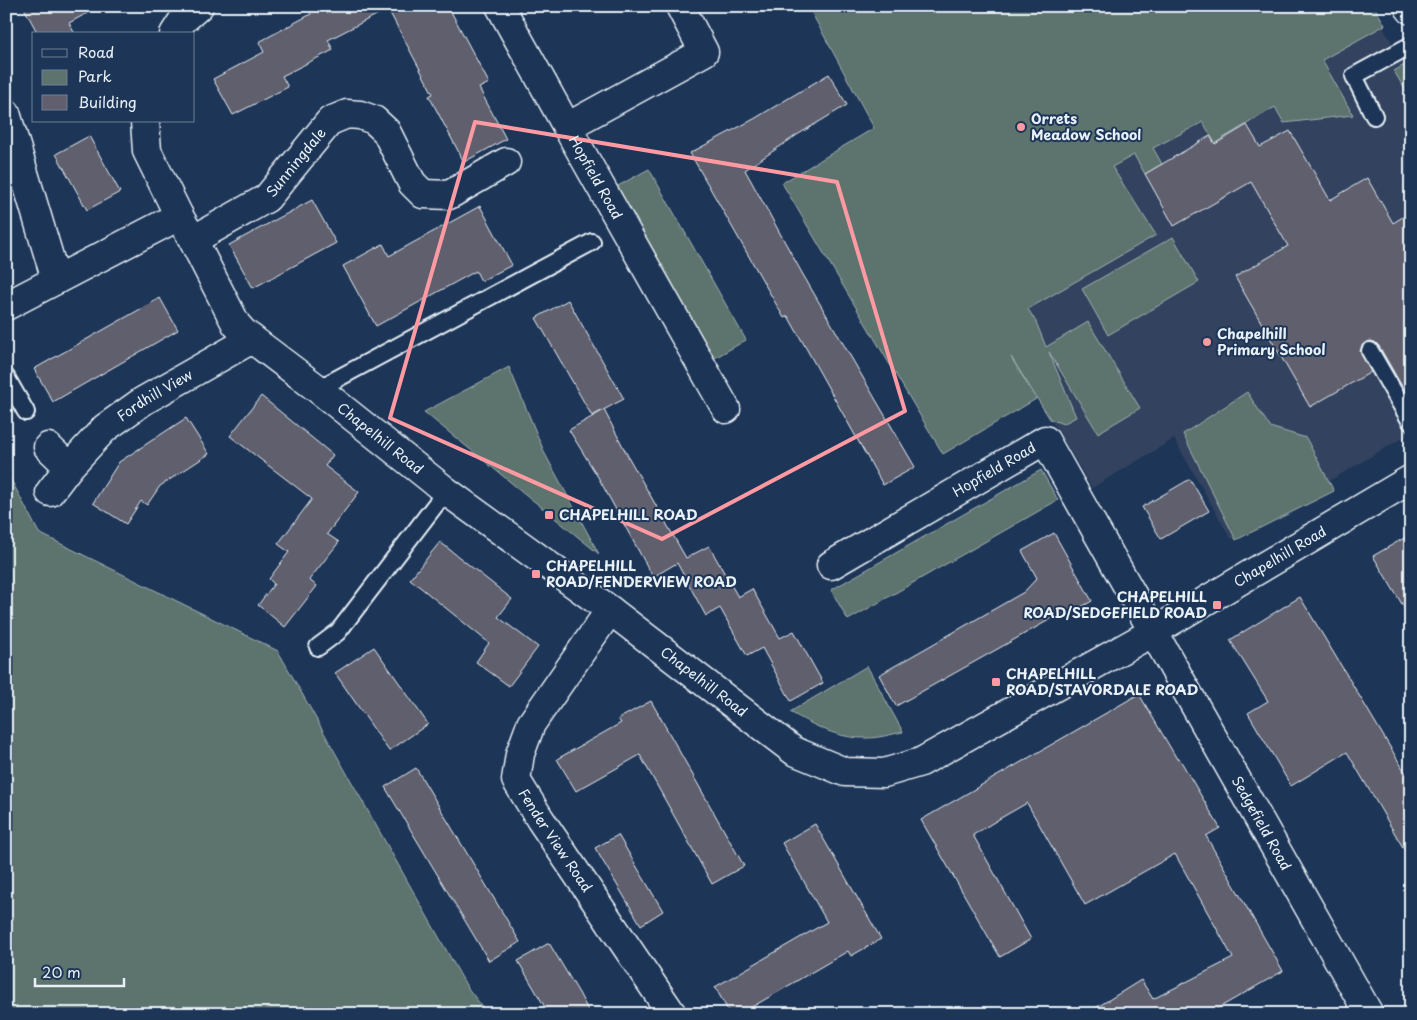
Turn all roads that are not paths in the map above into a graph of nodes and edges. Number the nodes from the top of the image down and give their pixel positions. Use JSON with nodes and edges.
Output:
{"nodes":[{"id":1,"x":199,"y":6,"type":"edge"},
{"id":2,"x":500,"y":6,"type":"edge"},
{"id":3,"x":680,"y":6,"type":"edge"},
{"id":4,"x":1408,"y":6,"type":"edge"},
{"id":5,"x":1411,"y":10,"type":"edge"},
{"id":6,"x":175,"y":32,"type":"edge"},
{"id":7,"x":1411,"y":45,"type":"edge"},
{"id":8,"x":6,"y":113,"type":"edge"},
{"id":9,"x":1374,"y":116,"type":"dead end"},
{"id":10,"x":145,"y":122,"type":"edge"},
{"id":11,"x":567,"y":128,"type":"junction"},
{"id":12,"x":506,"y":162,"type":"dead end"},
{"id":13,"x":179,"y":216,"type":"junction"},
{"id":14,"x":193,"y":240,"type":"junction"},
{"id":15,"x":592,"y":242,"type":"dead end"},
{"id":16,"x":56,"y":280,"type":"junction"},
{"id":17,"x":6,"y":306,"type":"edge"},
{"id":18,"x":252,"y":339,"type":"junction"},
{"id":19,"x":1370,"y":351,"type":"dead end"},
{"id":20,"x":6,"y":376,"type":"edge"},
{"id":21,"x":318,"y":389,"type":"junction"},
{"id":22,"x":726,"y":409,"type":"dead end"},
{"id":23,"x":26,"y":412,"type":"dead end"},
{"id":24,"x":1411,"y":422,"type":"edge"},
{"id":25,"x":48,"y":447,"type":"dead end"},
{"id":26,"x":70,"y":467,"type":"junction"},
{"id":27,"x":1411,"y":479,"type":"edge"},
{"id":28,"x":446,"y":491,"type":"junction"},
{"id":29,"x":50,"y":492,"type":"dead end"},
{"id":30,"x":831,"y":565,"type":"dead end"},
{"id":31,"x":610,"y":610,"type":"junction"},
{"id":32,"x":1153,"y":632,"type":"junction"},
{"id":33,"x":318,"y":647,"type":"dead end"},
{"id":34,"x":672,"y":1014,"type":"edge"},
{"id":35,"x":1369,"y":1014,"type":"edge"}],
"edges":[{"from":1,"to":6,"type":"street"},
{"from":2,"to":11,"type":"street"},
{"from":3,"to":11,"type":"street","name":"Hopfield Road"},
{"from":4,"to":5,"type":"street"},
{"from":7,"to":9,"type":"lane"},
{"from":8,"to":16,"type":"street"},
{"from":10,"to":13,"type":"street","name":"Chapelhill Road"},
{"from":11,"to":22,"type":"street","name":"Hopfield Road"},
{"from":12,"to":14,"type":"street","name":"Sunningdale"},
{"from":13,"to":14,"type":"street","name":"Chapelhill Road"},
{"from":13,"to":16,"type":"street"},
{"from":14,"to":18,"type":"street","name":"Chapelhill Road"},
{"from":15,"to":21,"type":"lane"},
{"from":16,"to":17,"type":"street"},
{"from":18,"to":21,"type":"street","name":"Chapelhill Road"},
{"from":18,"to":26,"type":"street","name":"Fordhill View"},
{"from":19,"to":24,"type":"lane"},
{"from":20,"to":23,"type":"lane"},
{"from":21,"to":28,"type":"street","name":"Chapelhill Road"},
{"from":25,"to":26,"type":"street"},
{"from":26,"to":29,"type":"street","name":"Fordhill View"},
{"from":27,"to":32,"type":"street","name":"Chapelhill Road"},
{"from":28,"to":31,"type":"street","name":"Chapelhill Road"},
{"from":28,"to":33,"type":"lane"},
{"from":30,"to":32,"type":"street","name":"Hopfield Road"},
{"from":31,"to":32,"type":"street","name":"Chapelhill Road"},
{"from":31,"to":34,"type":"street","name":"Fender View Road"},
{"from":32,"to":35,"type":"street","name":"Sedgefield Road"}]}
